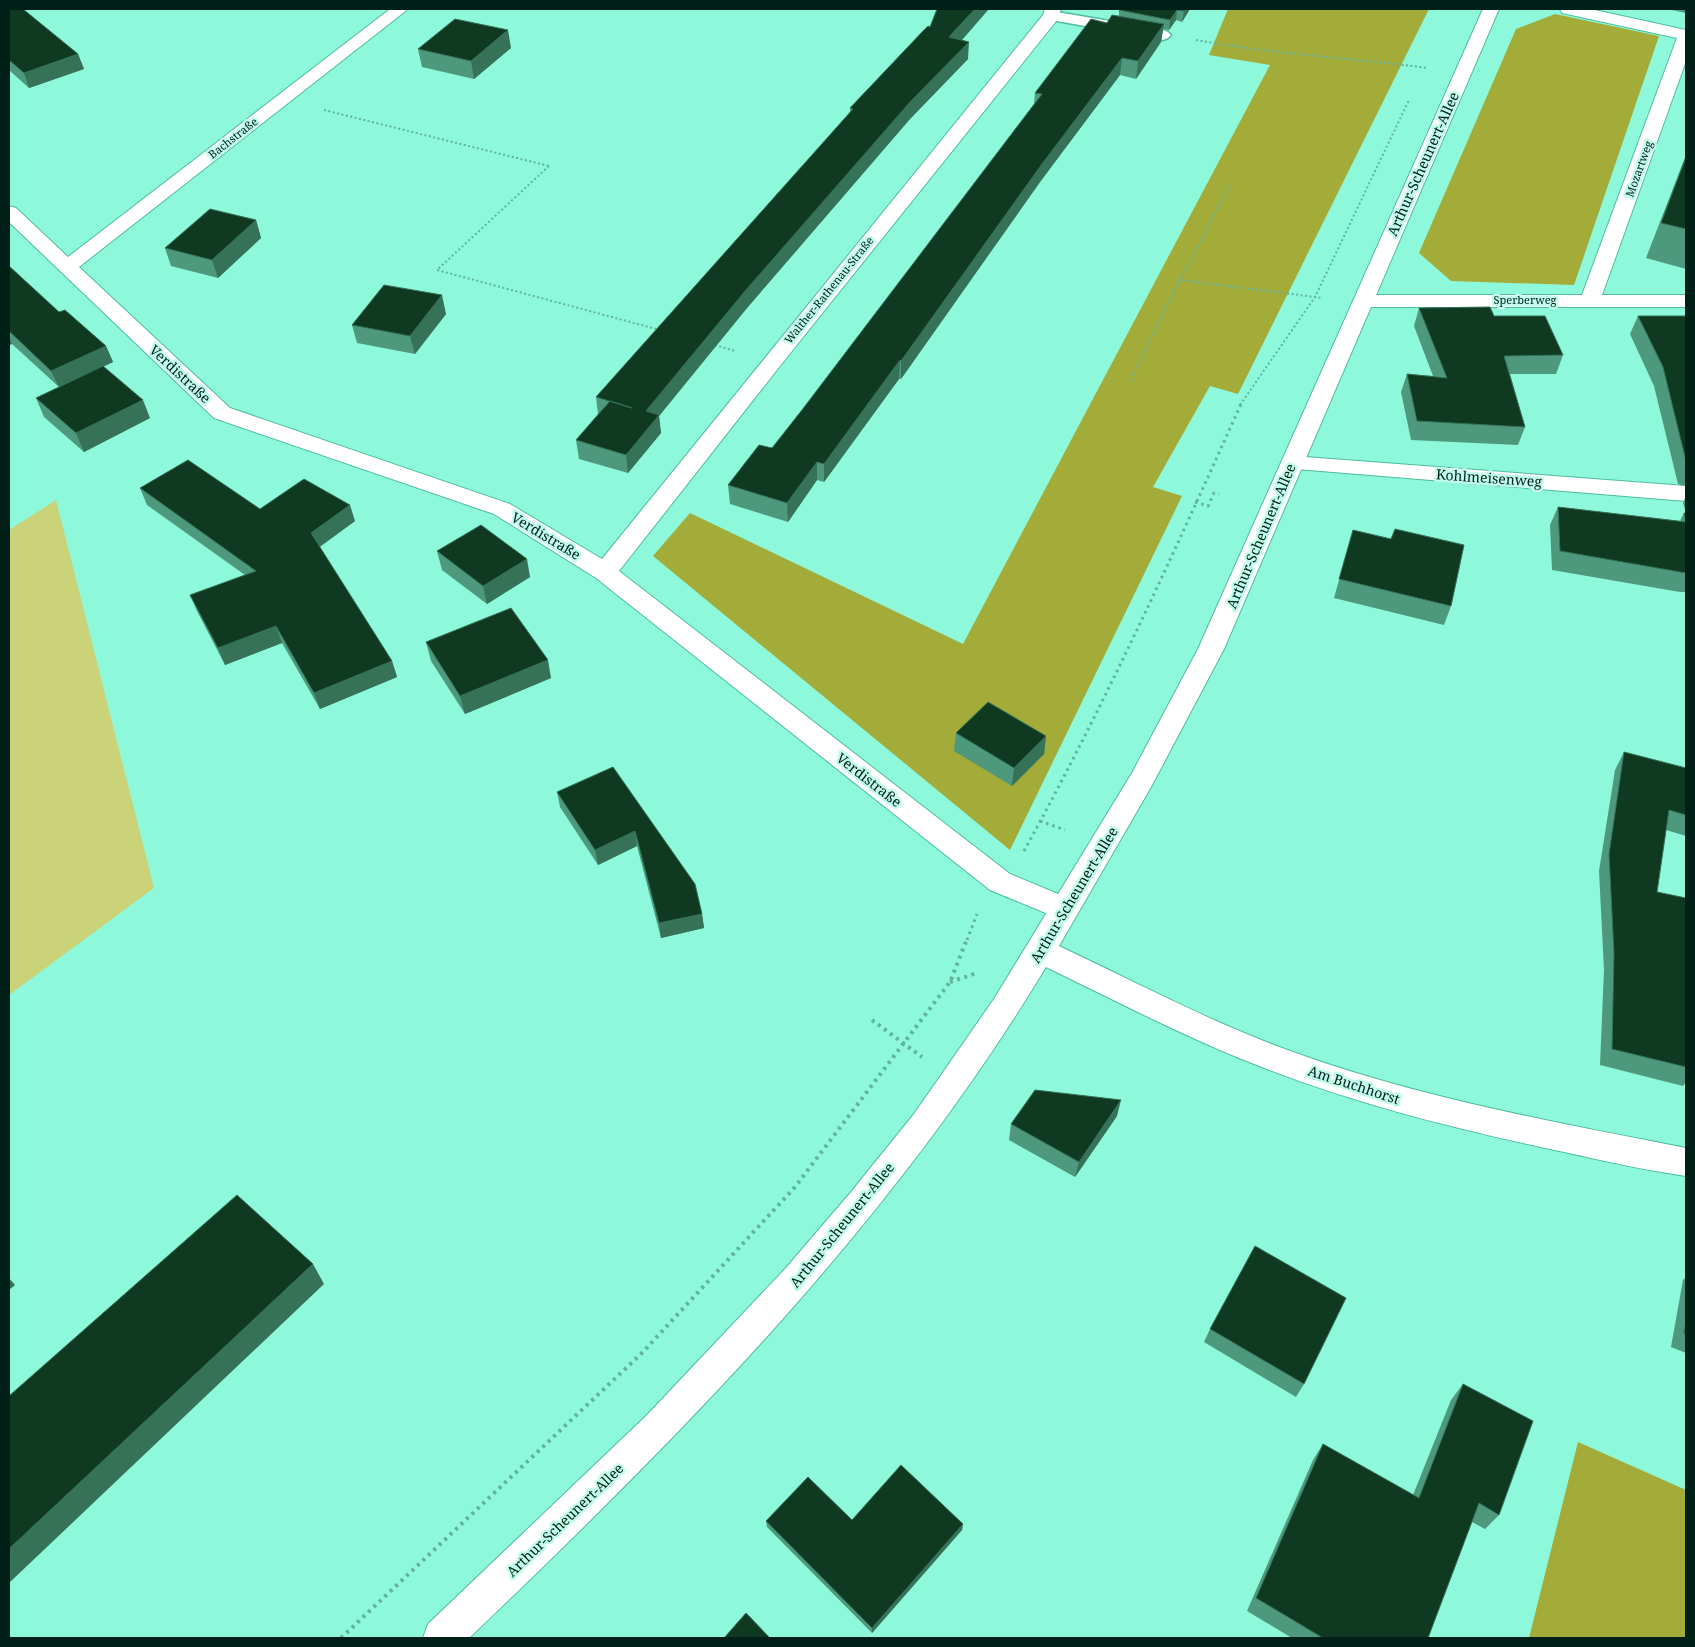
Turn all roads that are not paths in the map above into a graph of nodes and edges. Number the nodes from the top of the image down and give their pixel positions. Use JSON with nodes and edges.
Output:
{"nodes":[{"id":1,"x":400,"y":9,"type":"edge"},
{"id":2,"x":1491,"y":9,"type":"edge"},
{"id":3,"x":1568,"y":9,"type":"edge"},
{"id":4,"x":1052,"y":12,"type":"edge"},
{"id":5,"x":1163,"y":35,"type":"edge"},
{"id":6,"x":1686,"y":36,"type":"edge"},
{"id":7,"x":9,"y":212,"type":"edge"},
{"id":8,"x":67,"y":267,"type":"junction"},
{"id":9,"x":1590,"y":300,"type":"junction"},
{"id":10,"x":1686,"y":300,"type":"edge"},
{"id":11,"x":1363,"y":302,"type":"junction"},
{"id":12,"x":1292,"y":463,"type":"junction"},
{"id":13,"x":1686,"y":494,"type":"edge"},
{"id":14,"x":605,"y":572,"type":"junction"},
{"id":15,"x":1065,"y":909,"type":"junction"},
{"id":16,"x":1042,"y":951,"type":"junction"},
{"id":17,"x":1686,"y":1162,"type":"edge"},
{"id":18,"x":442,"y":1638,"type":"edge"}],
"edges":[{"from":1,"to":8,"type":"street","name":"Bachstraße"},
{"from":2,"to":11,"type":"street","name":"Arthur-Scheunert-Allee"},
{"from":3,"to":6,"type":"street"},
{"from":4,"to":5,"type":"lane"},
{"from":4,"to":14,"type":"street","name":"Walther-Rathenau-Straße"},
{"from":6,"to":9,"type":"street","name":"Mozartweg"},
{"from":7,"to":8,"type":"street","name":"Verdistraße"},
{"from":8,"to":14,"type":"street","name":"Verdistraße"},
{"from":9,"to":10,"type":"street","name":"Sperberweg"},
{"from":9,"to":11,"type":"street","name":"Sperberweg"},
{"from":11,"to":12,"type":"street","name":"Arthur-Scheunert-Allee"},
{"from":12,"to":13,"type":"street","name":"Kohlmeisenweg"},
{"from":12,"to":15,"type":"street","name":"Arthur-Scheunert-Allee"},
{"from":14,"to":15,"type":"street","name":"Verdistraße"},
{"from":15,"to":16,"type":"street","name":"Arthur-Scheunert-Allee"},
{"from":16,"to":17,"type":"street","name":"Am Buchhorst"},
{"from":16,"to":18,"type":"street","name":"Arthur-Scheunert-Allee"}]}
